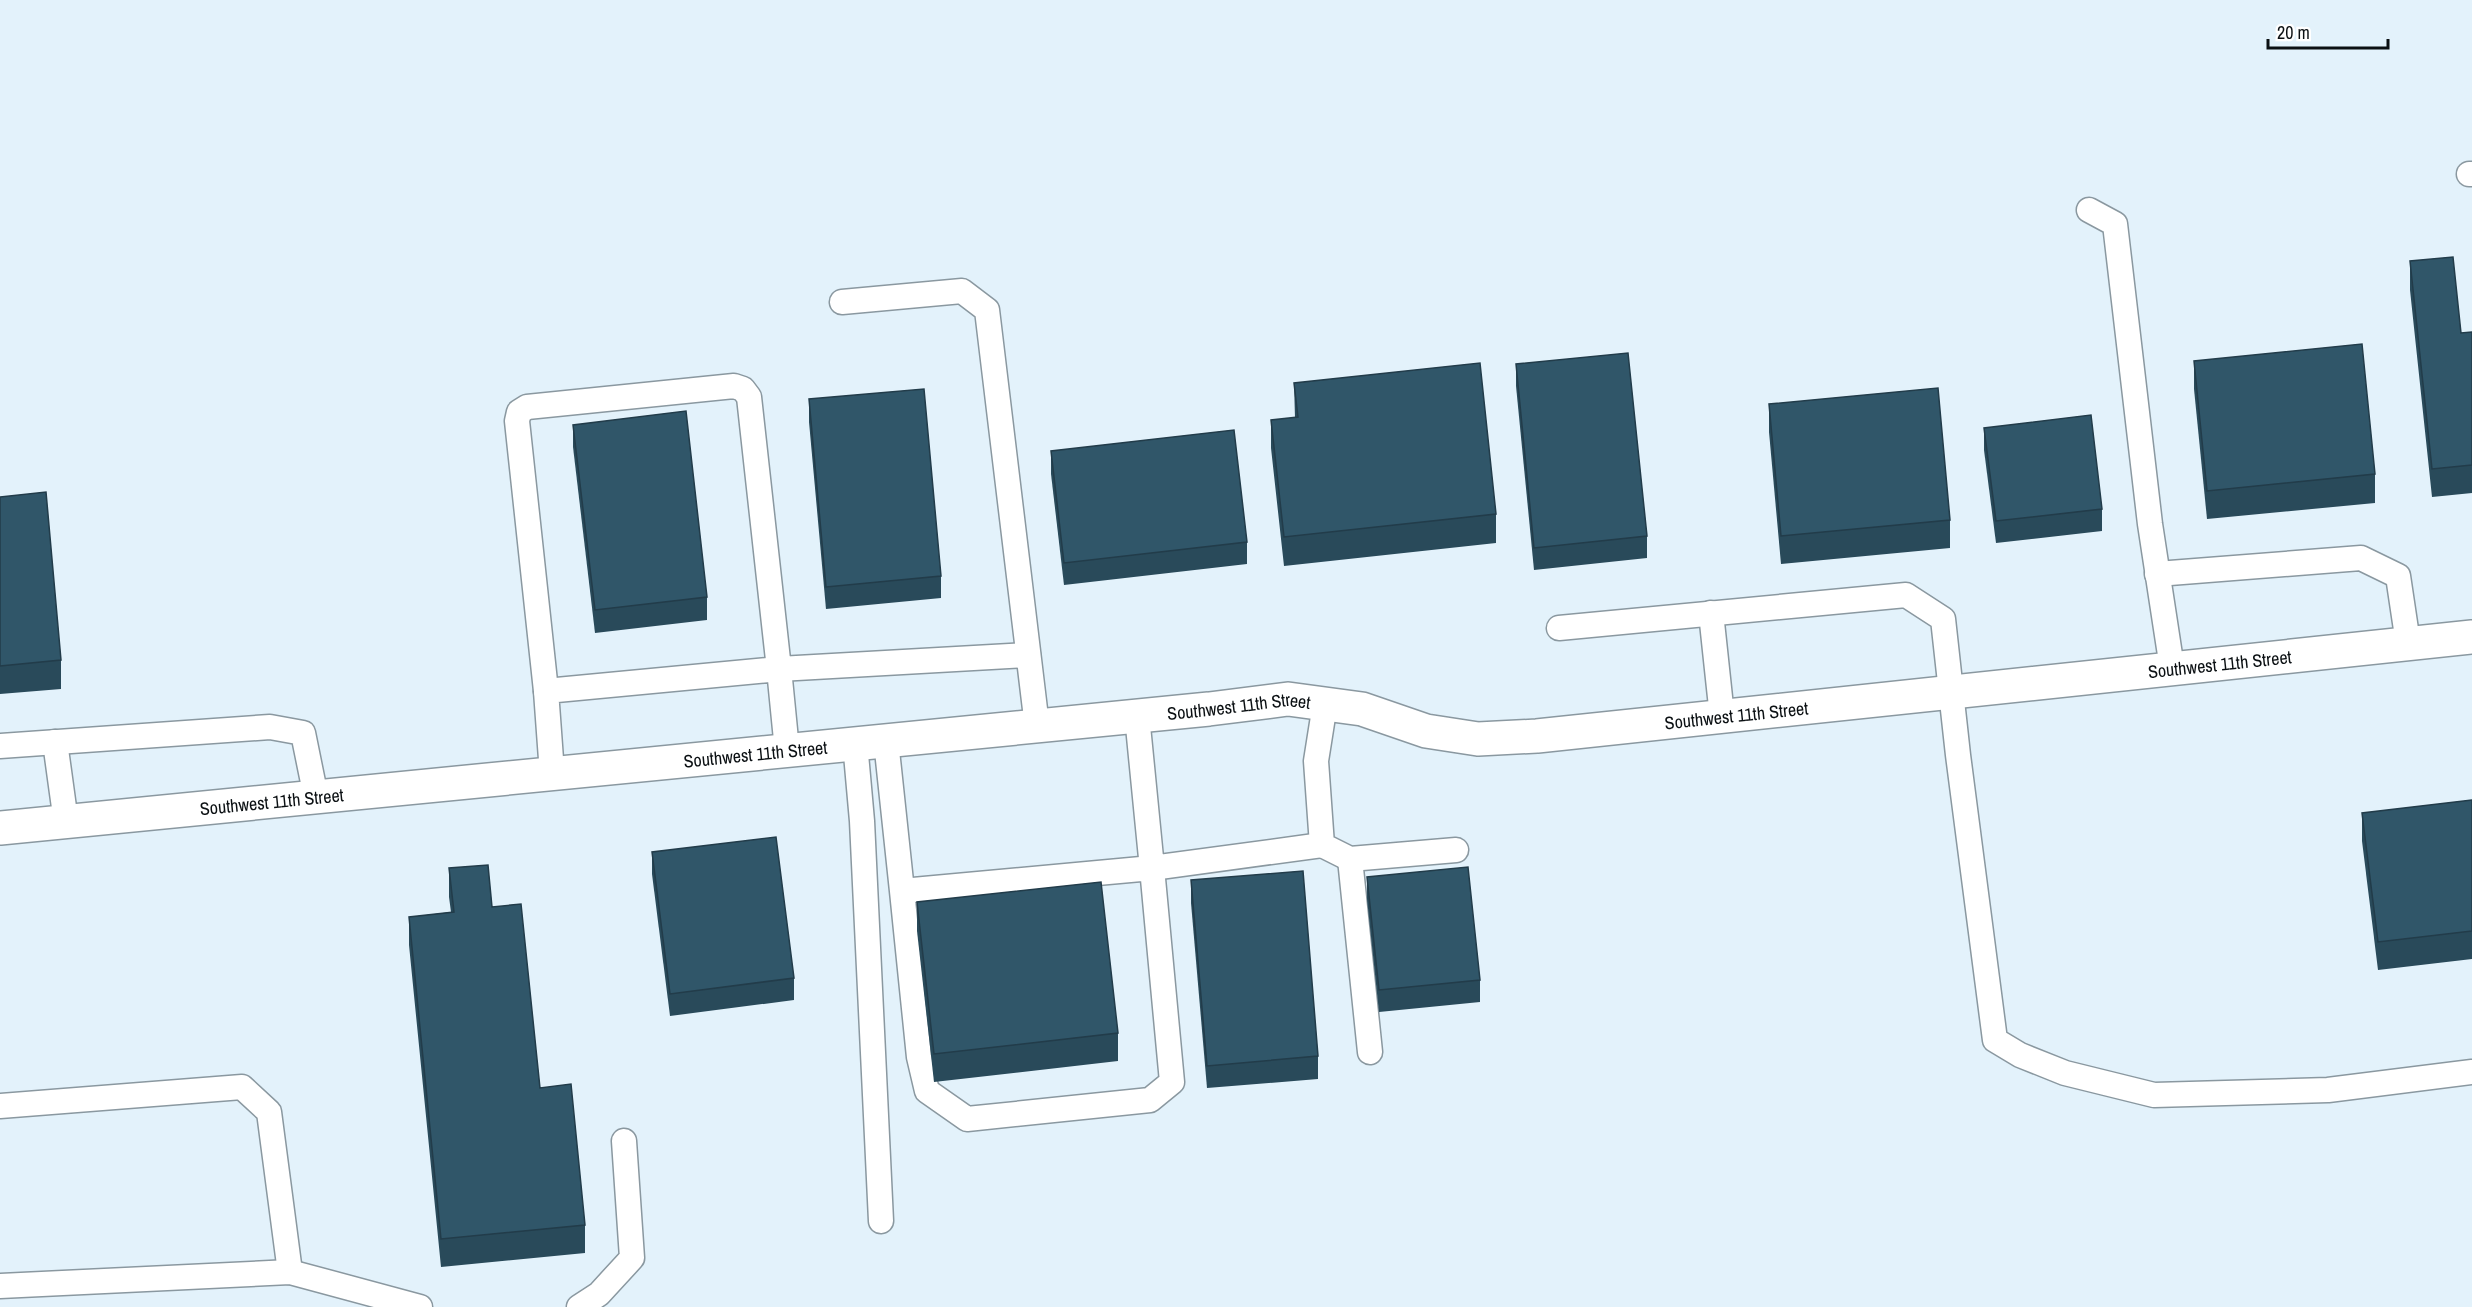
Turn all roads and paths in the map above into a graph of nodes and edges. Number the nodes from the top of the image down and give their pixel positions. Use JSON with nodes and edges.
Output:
{"nodes":[{"id":1,"x":2089,"y":210,"type":"dead end"},
{"id":2,"x":842,"y":302,"type":"dead end"},
{"id":3,"x":2157,"y":574,"type":"junction"},
{"id":4,"x":1711,"y":613,"type":"junction"},
{"id":5,"x":1559,"y":628,"type":"dead end"},
{"id":6,"x":2472,"y":637,"type":"edge"},
{"id":7,"x":2408,"y":644,"type":"junction"},
{"id":8,"x":1028,"y":655,"type":"junction"},
{"id":9,"x":2172,"y":668,"type":"junction"},
{"id":10,"x":779,"y":669,"type":"junction"},
{"id":11,"x":546,"y":691,"type":"junction"},
{"id":12,"x":1952,"y":692,"type":"junction"},
{"id":13,"x":1325,"y":704,"type":"junction"},
{"id":14,"x":1137,"y":716,"type":"junction"},
{"id":15,"x":1722,"y":716,"type":"junction"},
{"id":16,"x":1037,"y":726,"type":"junction"},
{"id":17,"x":55,"y":742,"type":"junction"},
{"id":18,"x":871,"y":742,"type":"junction"},
{"id":19,"x":0,"y":746,"type":"edge"},
{"id":20,"x":787,"y":750,"type":"junction"},
{"id":21,"x":552,"y":773,"type":"junction"},
{"id":22,"x":316,"y":797,"type":"junction"},
{"id":23,"x":66,"y":822,"type":"junction"},
{"id":24,"x":0,"y":828,"type":"edge"},
{"id":25,"x":1322,"y":845,"type":"junction"},
{"id":26,"x":1456,"y":850,"type":"dead end"},
{"id":27,"x":1350,"y":859,"type":"junction"},
{"id":28,"x":1152,"y":868,"type":"junction"},
{"id":29,"x":902,"y":891,"type":"junction"},
{"id":30,"x":1370,"y":1052,"type":"dead end"},
{"id":31,"x":2472,"y":1072,"type":"edge"},
{"id":32,"x":0,"y":1106,"type":"edge"},
{"id":33,"x":624,"y":1141,"type":"dead end"},
{"id":34,"x":881,"y":1221,"type":"dead end"},
{"id":35,"x":290,"y":1272,"type":"junction"},
{"id":36,"x":0,"y":1286,"type":"edge"},
{"id":37,"x":420,"y":1307,"type":"edge"},
{"id":38,"x":579,"y":1307,"type":"edge"}],
"edges":[{"from":1,"to":3,"type":"lane"},
{"from":2,"to":8,"type":"lane"},
{"from":3,"to":7,"type":"lane"},
{"from":3,"to":9,"type":"lane"},
{"from":4,"to":5,"type":"lane"},
{"from":4,"to":12,"type":"lane"},
{"from":4,"to":15,"type":"lane"},
{"from":6,"to":7,"type":"street","name":"Southwest 11th Street"},
{"from":7,"to":9,"type":"street","name":"Southwest 11th Street"},
{"from":8,"to":10,"type":"lane"},
{"from":8,"to":16,"type":"lane"},
{"from":9,"to":12,"type":"street","name":"Southwest 11th Street"},
{"from":10,"to":11,"type":"lane"},
{"from":10,"to":11,"type":"lane"},
{"from":10,"to":20,"type":"lane"},
{"from":11,"to":21,"type":"lane"},
{"from":12,"to":15,"type":"street","name":"Southwest 11th Street"},
{"from":12,"to":31,"type":"lane"},
{"from":13,"to":14,"type":"street","name":"Southwest 11th Street"},
{"from":13,"to":15,"type":"street","name":"Southwest 11th Street"},
{"from":13,"to":25,"type":"lane"},
{"from":14,"to":16,"type":"street","name":"Southwest 11th Street"},
{"from":14,"to":28,"type":"lane"},
{"from":16,"to":18,"type":"street","name":"Southwest 11th Street"},
{"from":17,"to":19,"type":"lane"},
{"from":17,"to":22,"type":"lane"},
{"from":17,"to":23,"type":"lane"},
{"from":18,"to":20,"type":"street","name":"Southwest 11th Street"},
{"from":18,"to":29,"type":"lane"},
{"from":18,"to":34,"type":"lane"},
{"from":20,"to":21,"type":"street","name":"Southwest 11th Street"},
{"from":21,"to":22,"type":"street","name":"Southwest 11th Street"},
{"from":22,"to":23,"type":"street","name":"Southwest 11th Street"},
{"from":23,"to":24,"type":"street","name":"Southwest 11th Street"},
{"from":25,"to":27,"type":"lane"},
{"from":25,"to":28,"type":"lane"},
{"from":26,"to":27,"type":"lane"},
{"from":27,"to":30,"type":"lane"},
{"from":28,"to":29,"type":"lane"},
{"from":28,"to":29,"type":"lane"},
{"from":32,"to":35,"type":"lane"},
{"from":33,"to":38,"type":"lane"},
{"from":35,"to":36,"type":"lane"},
{"from":35,"to":37,"type":"lane"}]}
